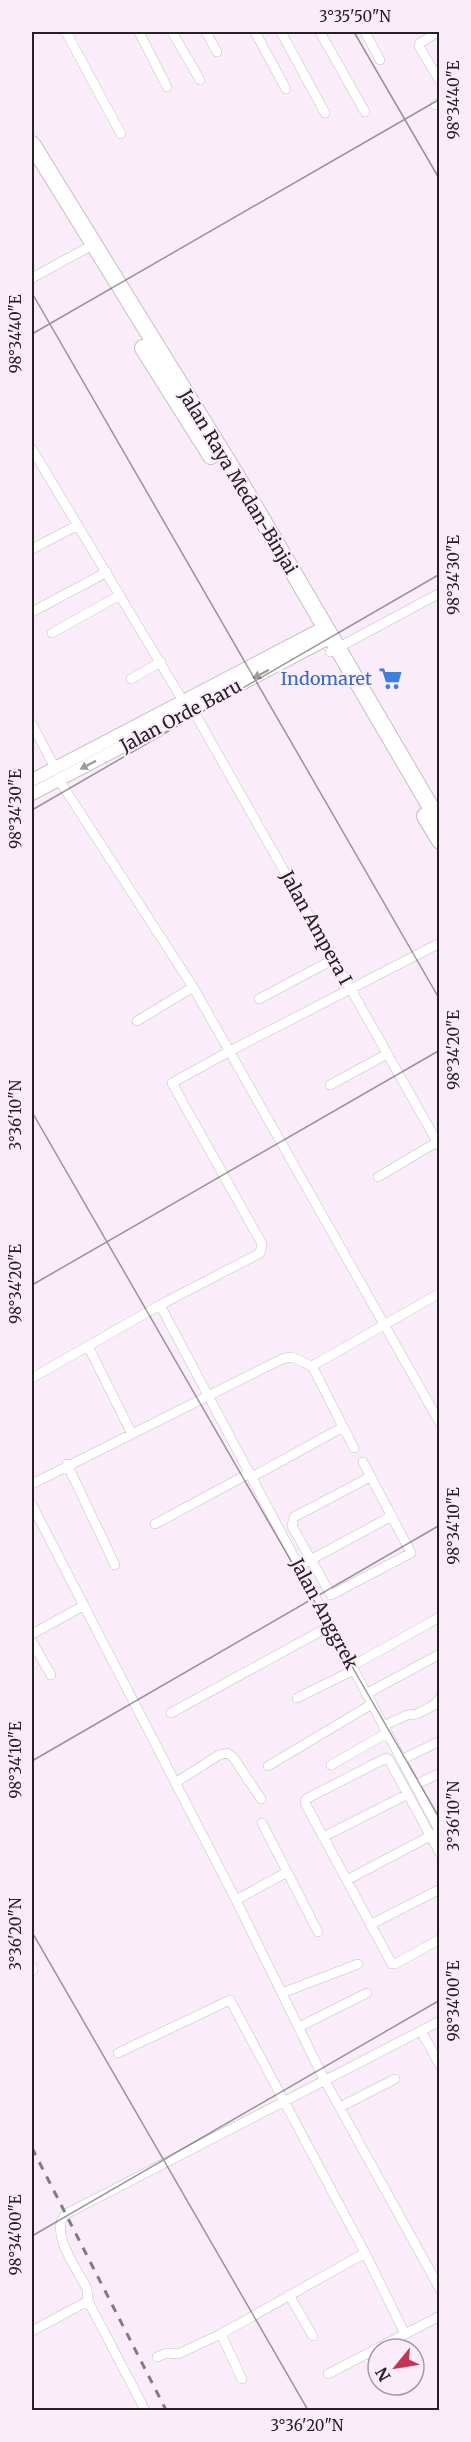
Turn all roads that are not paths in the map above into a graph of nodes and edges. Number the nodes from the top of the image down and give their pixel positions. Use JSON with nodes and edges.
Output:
{"nodes":[{"id":1,"x":66,"y":32,"type":"edge"},
{"id":2,"x":139,"y":32,"type":"edge"},
{"id":3,"x":172,"y":32,"type":"edge"},
{"id":4,"x":206,"y":32,"type":"edge"},
{"id":5,"x":255,"y":32,"type":"edge"},
{"id":6,"x":281,"y":32,"type":"edge"},
{"id":7,"x":320,"y":32,"type":"edge"},
{"id":8,"x":365,"y":32,"type":"edge"},
{"id":9,"x":438,"y":32,"type":"edge"},
{"id":10,"x":217,"y":52,"type":"dead end"},
{"id":11,"x":380,"y":60,"type":"dead end"},
{"id":12,"x":200,"y":80,"type":"dead end"},
{"id":13,"x":439,"y":80,"type":"edge"},
{"id":14,"x":167,"y":87,"type":"dead end"},
{"id":15,"x":286,"y":89,"type":"dead end"},
{"id":16,"x":365,"y":112,"type":"dead end"},
{"id":17,"x":325,"y":113,"type":"dead end"},
{"id":18,"x":121,"y":134,"type":"dead end"},
{"id":19,"x":32,"y":144,"type":"edge"},
{"id":20,"x":32,"y":162,"type":"edge"},
{"id":21,"x":84,"y":242,"type":"junction"},
{"id":22,"x":32,"y":278,"type":"edge"},
{"id":23,"x":32,"y":449,"type":"edge"},
{"id":24,"x":78,"y":525,"type":"junction"},
{"id":25,"x":32,"y":549,"type":"edge"},
{"id":26,"x":107,"y":572,"type":"junction"},
{"id":27,"x":440,"y":593,"type":"edge"},
{"id":28,"x":120,"y":595,"type":"junction"},
{"id":29,"x":32,"y":612,"type":"edge"},
{"id":30,"x":52,"y":633,"type":"dead end"},
{"id":31,"x":328,"y":639,"type":"junction"},
{"id":32,"x":161,"y":662,"type":"junction"},
{"id":33,"x":131,"y":679,"type":"dead end"},
{"id":34,"x":183,"y":701,"type":"junction"},
{"id":35,"x":193,"y":710,"type":"junction"},
{"id":36,"x":32,"y":724,"type":"edge"},
{"id":37,"x":57,"y":774,"type":"junction"},
{"id":38,"x":32,"y":780,"type":"edge"},
{"id":39,"x":32,"y":794,"type":"edge"},
{"id":40,"x":440,"y":823,"type":"edge"},
{"id":41,"x":440,"y":841,"type":"edge"},
{"id":42,"x":440,"y":943,"type":"edge"},
{"id":43,"x":333,"y":959,"type":"junction"},
{"id":44,"x":193,"y":987,"type":"junction"},
{"id":45,"x":351,"y":990,"type":"junction"},
{"id":46,"x":259,"y":999,"type":"dead end"},
{"id":47,"x":137,"y":1021,"type":"dead end"},
{"id":48,"x":230,"y":1051,"type":"junction"},
{"id":49,"x":387,"y":1054,"type":"junction"},
{"id":50,"x":330,"y":1085,"type":"dead end"},
{"id":51,"x":438,"y":1144,"type":"edge"},
{"id":52,"x":378,"y":1177,"type":"dead end"},
{"id":53,"x":440,"y":1293,"type":"edge"},
{"id":54,"x":160,"y":1305,"type":"junction"},
{"id":55,"x":385,"y":1326,"type":"junction"},
{"id":56,"x":87,"y":1346,"type":"junction"},
{"id":57,"x":312,"y":1366,"type":"junction"},
{"id":58,"x":32,"y":1378,"type":"edge"},
{"id":59,"x":209,"y":1395,"type":"junction"},
{"id":60,"x":440,"y":1423,"type":"edge"},
{"id":61,"x":343,"y":1428,"type":"junction"},
{"id":62,"x":132,"y":1434,"type":"junction"},
{"id":63,"x":354,"y":1448,"type":"dead end"},
{"id":64,"x":363,"y":1462,"type":"dead end"},
{"id":65,"x":67,"y":1464,"type":"junction"},
{"id":66,"x":251,"y":1475,"type":"junction"},
{"id":67,"x":370,"y":1477,"type":"junction"},
{"id":68,"x":32,"y":1484,"type":"edge"},
{"id":69,"x":32,"y":1505,"type":"edge"},
{"id":70,"x":392,"y":1516,"type":"junction"},
{"id":71,"x":155,"y":1524,"type":"dead end"},
{"id":72,"x":311,"y":1560,"type":"junction"},
{"id":73,"x":115,"y":1565,"type":"dead end"},
{"id":74,"x":299,"y":1566,"type":"junction"},
{"id":75,"x":83,"y":1606,"type":"junction"},
{"id":76,"x":440,"y":1617,"type":"edge"},
{"id":77,"x":330,"y":1626,"type":"junction"},
{"id":78,"x":32,"y":1634,"type":"edge"},
{"id":79,"x":32,"y":1642,"type":"edge"},
{"id":80,"x":440,"y":1654,"type":"edge"},
{"id":81,"x":353,"y":1668,"type":"junction"},
{"id":82,"x":51,"y":1675,"type":"dead end"},
{"id":83,"x":366,"y":1694,"type":"junction"},
{"id":84,"x":297,"y":1698,"type":"dead end"},
{"id":85,"x":440,"y":1698,"type":"edge"},
{"id":86,"x":372,"y":1704,"type":"junction"},
{"id":87,"x":171,"y":1713,"type":"dead end"},
{"id":88,"x":385,"y":1729,"type":"junction"},
{"id":89,"x":440,"y":1741,"type":"edge"},
{"id":90,"x":401,"y":1760,"type":"junction"},
{"id":91,"x":331,"y":1765,"type":"dead end"},
{"id":92,"x":268,"y":1766,"type":"dead end"},
{"id":93,"x":440,"y":1773,"type":"edge"},
{"id":94,"x":176,"y":1783,"type":"junction"},
{"id":95,"x":415,"y":1785,"type":"junction"},
{"id":96,"x":408,"y":1794,"type":"junction"},
{"id":97,"x":261,"y":1799,"type":"dead end"},
{"id":98,"x":262,"y":1823,"type":"dead end"},
{"id":99,"x":436,"y":1833,"type":"edge"},
{"id":100,"x":323,"y":1837,"type":"junction"},
{"id":101,"x":440,"y":1853,"type":"edge"},
{"id":102,"x":287,"y":1872,"type":"junction"},
{"id":103,"x":346,"y":1880,"type":"junction"},
{"id":104,"x":440,"y":1889,"type":"edge"},
{"id":105,"x":236,"y":1900,"type":"junction"},
{"id":106,"x":370,"y":1925,"type":"junction"},
{"id":107,"x":318,"y":1932,"type":"dead end"},
{"id":108,"x":440,"y":1940,"type":"edge"},
{"id":109,"x":358,"y":1964,"type":"dead end"},
{"id":110,"x":282,"y":1993,"type":"junction"},
{"id":111,"x":366,"y":1993,"type":"dead end"},
{"id":112,"x":440,"y":2021,"type":"edge"},
{"id":113,"x":299,"y":2027,"type":"junction"},
{"id":114,"x":421,"y":2031,"type":"junction"},
{"id":115,"x":118,"y":2053,"type":"dead end"},
{"id":116,"x":440,"y":2065,"type":"edge"},
{"id":117,"x":395,"y":2079,"type":"dead end"},
{"id":118,"x":326,"y":2080,"type":"junction"},
{"id":119,"x":285,"y":2102,"type":"junction"},
{"id":120,"x":340,"y":2107,"type":"junction"},
{"id":121,"x":365,"y":2253,"type":"junction"},
{"id":122,"x":440,"y":2289,"type":"edge"},
{"id":123,"x":289,"y":2295,"type":"junction"},
{"id":124,"x":88,"y":2301,"type":"junction"},
{"id":125,"x":440,"y":2316,"type":"edge"},
{"id":126,"x":32,"y":2331,"type":"edge"},
{"id":127,"x":221,"y":2334,"type":"junction"},
{"id":128,"x":405,"y":2334,"type":"junction"},
{"id":129,"x":313,"y":2336,"type":"dead end"},
{"id":130,"x":157,"y":2357,"type":"dead end"},
{"id":131,"x":328,"y":2374,"type":"dead end"},
{"id":132,"x":243,"y":2379,"type":"dead end"},
{"id":133,"x":145,"y":2410,"type":"edge"}],
"edges":[{"from":1,"to":18,"type":"street"},
{"from":2,"to":14,"type":"street"},
{"from":3,"to":12,"type":"street"},
{"from":4,"to":10,"type":"street"},
{"from":5,"to":15,"type":"street"},
{"from":6,"to":17,"type":"street"},
{"from":7,"to":16,"type":"street"},
{"from":8,"to":11,"type":"street"},
{"from":9,"to":13,"type":"street"},
{"from":19,"to":21,"type":"highway","name":"Jalan Raya Medan-Binjai"},
{"from":20,"to":21,"type":"highway","name":"Jalan Raya Medan-Binjai"},
{"from":21,"to":22,"type":"street"},
{"from":21,"to":31,"type":"highway","name":"Jalan Raya Medan-Binjai"},
{"from":23,"to":24,"type":"street"},
{"from":24,"to":25,"type":"street"},
{"from":24,"to":26,"type":"street"},
{"from":26,"to":28,"type":"street"},
{"from":26,"to":29,"type":"street"},
{"from":27,"to":31,"type":"street"},
{"from":28,"to":30,"type":"street"},
{"from":28,"to":32,"type":"street"},
{"from":31,"to":34,"type":"main road","name":"Jalan Orde Baru"},
{"from":31,"to":35,"type":"main road","name":"Jalan Orde Baru","one_way":true},
{"from":31,"to":40,"type":"highway","name":"Jalan Raya Medan-Binjai"},
{"from":31,"to":41,"type":"highway","name":"Jalan Raya Medan-Binjai"},
{"from":32,"to":33,"type":"street"},
{"from":32,"to":34,"type":"street"},
{"from":34,"to":37,"type":"main road","name":"Jalan Orde Baru"},
{"from":35,"to":37,"type":"main road","name":"Jalan Orde Baru","one_way":true},
{"from":35,"to":43,"type":"street","name":"Jalan Ampera I"},
{"from":36,"to":37,"type":"street"},
{"from":37,"to":38,"type":"main road","name":"Jalan Orde Baru"},
{"from":37,"to":39,"type":"main road","name":"Jalan Orde Baru"},
{"from":37,"to":44,"type":"street"},
{"from":42,"to":45,"type":"street"},
{"from":43,"to":45,"type":"street","name":"Jalan Ampera I"},
{"from":43,"to":46,"type":"street"},
{"from":44,"to":47,"type":"street"},
{"from":44,"to":48,"type":"street"},
{"from":45,"to":48,"type":"street"},
{"from":45,"to":49,"type":"street","name":"Jalan Ampera I"},
{"from":48,"to":54,"type":"street"},
{"from":48,"to":55,"type":"street"},
{"from":49,"to":50,"type":"street"},
{"from":49,"to":51,"type":"street","name":"Jalan Ampera I"},
{"from":51,"to":52,"type":"street"},
{"from":53,"to":55,"type":"street"},
{"from":54,"to":56,"type":"street"},
{"from":54,"to":59,"type":"street","name":"Jalan Anggrek"},
{"from":55,"to":57,"type":"street"},
{"from":55,"to":60,"type":"street"},
{"from":56,"to":58,"type":"street"},
{"from":56,"to":62,"type":"street"},
{"from":57,"to":59,"type":"street"},
{"from":57,"to":61,"type":"street"},
{"from":59,"to":62,"type":"street"},
{"from":59,"to":66,"type":"street","name":"Jalan Anggrek"},
{"from":61,"to":63,"type":"street"},
{"from":61,"to":66,"type":"street"},
{"from":62,"to":65,"type":"street"},
{"from":64,"to":67,"type":"street"},
{"from":65,"to":68,"type":"street"},
{"from":65,"to":73,"type":"street"},
{"from":66,"to":71,"type":"street"},
{"from":66,"to":74,"type":"street","name":"Jalan Anggrek"},
{"from":67,"to":70,"type":"street"},
{"from":67,"to":72,"type":"street"},
{"from":69,"to":75,"type":"street"},
{"from":70,"to":72,"type":"street"},
{"from":70,"to":72,"type":"street"},
{"from":72,"to":74,"type":"street"},
{"from":74,"to":77,"type":"street","name":"Jalan Anggrek"},
{"from":75,"to":78,"type":"street"},
{"from":75,"to":94,"type":"street"},
{"from":76,"to":81,"type":"street"},
{"from":77,"to":81,"type":"street","name":"Jalan Anggrek"},
{"from":77,"to":87,"type":"street"},
{"from":79,"to":82,"type":"street"},
{"from":80,"to":83,"type":"street"},
{"from":81,"to":83,"type":"street","name":"Jalan Anggrek"},
{"from":81,"to":84,"type":"street"},
{"from":83,"to":86,"type":"street","name":"Jalan Anggrek"},
{"from":85,"to":88,"type":"street"},
{"from":86,"to":88,"type":"street","name":"Jalan Anggrek"},
{"from":86,"to":92,"type":"street"},
{"from":88,"to":90,"type":"street","name":"Jalan Anggrek"},
{"from":88,"to":91,"type":"street"},
{"from":89,"to":90,"type":"street"},
{"from":90,"to":95,"type":"street","name":"Jalan Anggrek"},
{"from":93,"to":95,"type":"street"},
{"from":94,"to":97,"type":"street"},
{"from":94,"to":105,"type":"street"},
{"from":95,"to":99,"type":"street","name":"Jalan Anggrek"},
{"from":96,"to":99,"type":"street"},
{"from":96,"to":100,"type":"street"},
{"from":96,"to":100,"type":"street"},
{"from":98,"to":102,"type":"street"},
{"from":99,"to":101,"type":"street"},
{"from":99,"to":103,"type":"street"},
{"from":100,"to":103,"type":"street"},
{"from":102,"to":105,"type":"street"},
{"from":102,"to":107,"type":"street"},
{"from":103,"to":106,"type":"street"},
{"from":104,"to":106,"type":"street"},
{"from":105,"to":110,"type":"street"},
{"from":106,"to":108,"type":"street"},
{"from":109,"to":110,"type":"street"},
{"from":110,"to":113,"type":"street"},
{"from":111,"to":113,"type":"street"},
{"from":112,"to":114,"type":"street"},
{"from":113,"to":118,"type":"street"},
{"from":114,"to":116,"type":"street"},
{"from":114,"to":118,"type":"street"},
{"from":115,"to":119,"type":"street"},
{"from":117,"to":120,"type":"street"},
{"from":118,"to":119,"type":"street"},
{"from":118,"to":120,"type":"street"},
{"from":119,"to":121,"type":"street"},
{"from":119,"to":124,"type":"street"},
{"from":120,"to":122,"type":"street"},
{"from":121,"to":123,"type":"street"},
{"from":121,"to":128,"type":"street"},
{"from":123,"to":127,"type":"street"},
{"from":123,"to":129,"type":"street"},
{"from":124,"to":126,"type":"street"},
{"from":124,"to":133,"type":"street"},
{"from":125,"to":128,"type":"street"},
{"from":127,"to":130,"type":"street"},
{"from":127,"to":132,"type":"street"},
{"from":128,"to":131,"type":"street"}]}
